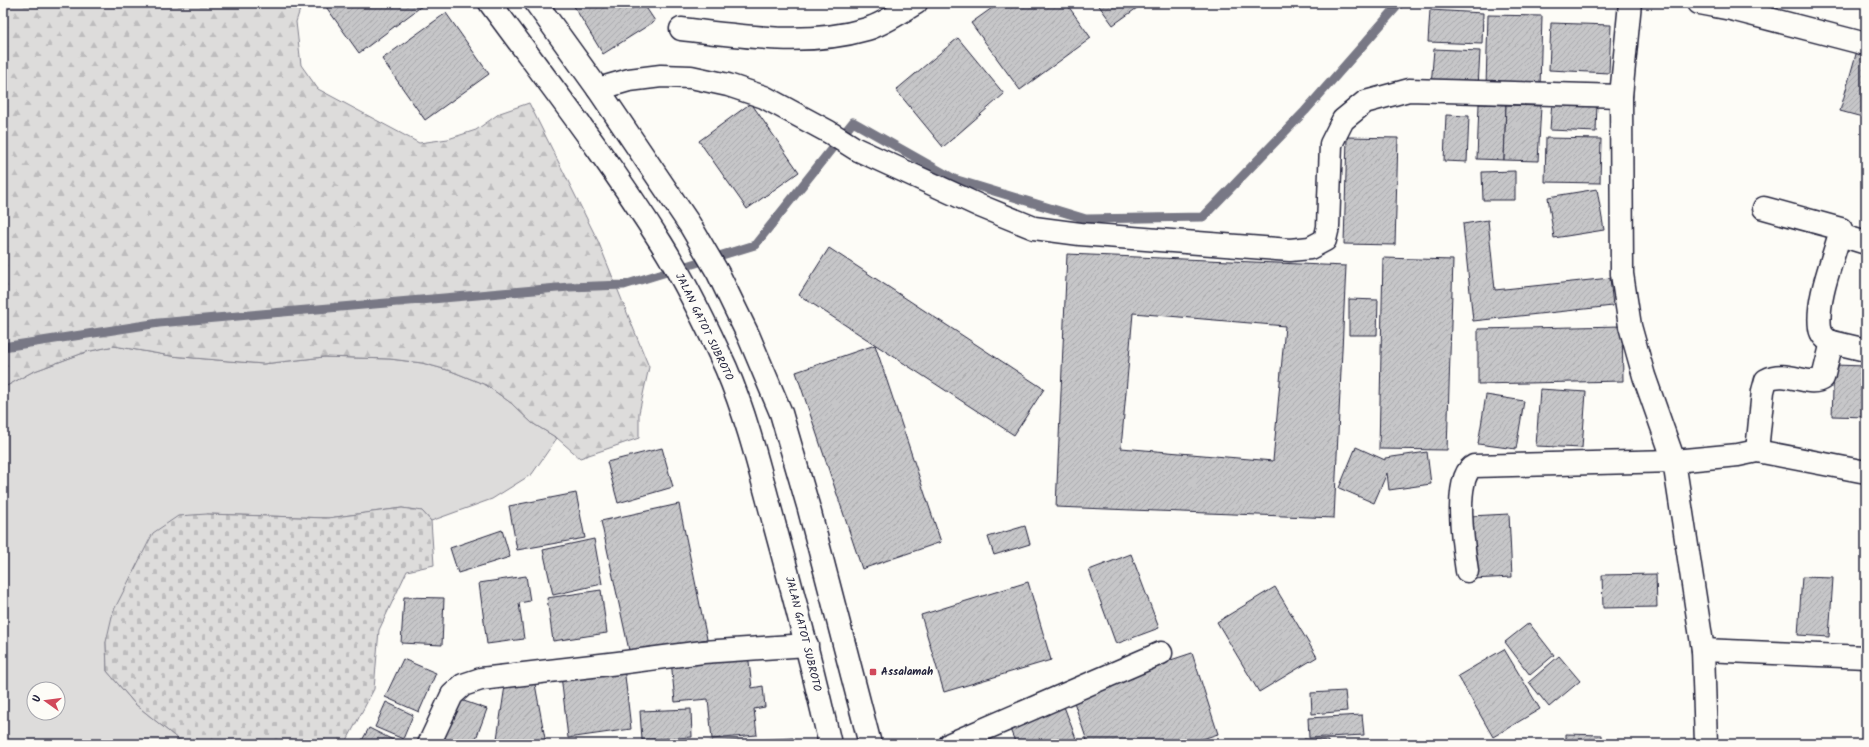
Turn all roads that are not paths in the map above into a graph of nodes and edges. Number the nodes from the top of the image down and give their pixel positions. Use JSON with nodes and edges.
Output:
{"nodes":[{"id":1,"x":490,"y":3,"type":"edge"},
{"id":2,"x":536,"y":3,"type":"edge"},
{"id":3,"x":916,"y":3,"type":"edge"},
{"id":4,"x":1630,"y":3,"type":"edge"},
{"id":5,"x":1699,"y":3,"type":"edge"},
{"id":6,"x":681,"y":29,"type":"dead end"},
{"id":7,"x":1866,"y":44,"type":"edge"},
{"id":8,"x":598,"y":89,"type":"junction"},
{"id":9,"x":1621,"y":96,"type":"junction"},
{"id":10,"x":1764,"y":208,"type":"dead end"},
{"id":11,"x":1840,"y":235,"type":"junction"},
{"id":12,"x":1866,"y":243,"type":"edge"},
{"id":13,"x":1832,"y":342,"type":"junction"},
{"id":14,"x":1866,"y":350,"type":"edge"},
{"id":15,"x":1757,"y":451,"type":"junction"},
{"id":16,"x":1674,"y":461,"type":"junction"},
{"id":17,"x":1866,"y":472,"type":"edge"},
{"id":18,"x":1467,"y":571,"type":"dead end"},
{"id":19,"x":807,"y":645,"type":"junction"},
{"id":20,"x":1703,"y":650,"type":"junction"},
{"id":21,"x":1162,"y":653,"type":"dead end"},
{"id":22,"x":1866,"y":657,"type":"edge"},
{"id":23,"x":429,"y":744,"type":"edge"},
{"id":24,"x":830,"y":744,"type":"edge"},
{"id":25,"x":870,"y":744,"type":"edge"},
{"id":26,"x":950,"y":744,"type":"edge"},
{"id":27,"x":1706,"y":744,"type":"edge"}],
"edges":[{"from":1,"to":19,"type":"main road","name":"JALAN GATOT SUBROTO"},
{"from":2,"to":8,"type":"main road"},
{"from":3,"to":6,"type":"main road"},
{"from":4,"to":9,"type":"main road"},
{"from":5,"to":7,"type":"main road"},
{"from":8,"to":9,"type":"main road"},
{"from":8,"to":25,"type":"main road"},
{"from":9,"to":16,"type":"main road"},
{"from":10,"to":11,"type":"main road"},
{"from":11,"to":12,"type":"main road"},
{"from":11,"to":13,"type":"main road"},
{"from":13,"to":14,"type":"main road"},
{"from":13,"to":15,"type":"main road"},
{"from":15,"to":16,"type":"main road"},
{"from":15,"to":17,"type":"main road"},
{"from":16,"to":18,"type":"main road"},
{"from":16,"to":20,"type":"main road"},
{"from":19,"to":23,"type":"main road"},
{"from":19,"to":24,"type":"main road","name":"JALAN GATOT SUBROTO"},
{"from":20,"to":22,"type":"main road"},
{"from":20,"to":27,"type":"main road"},
{"from":21,"to":26,"type":"main road"}]}
